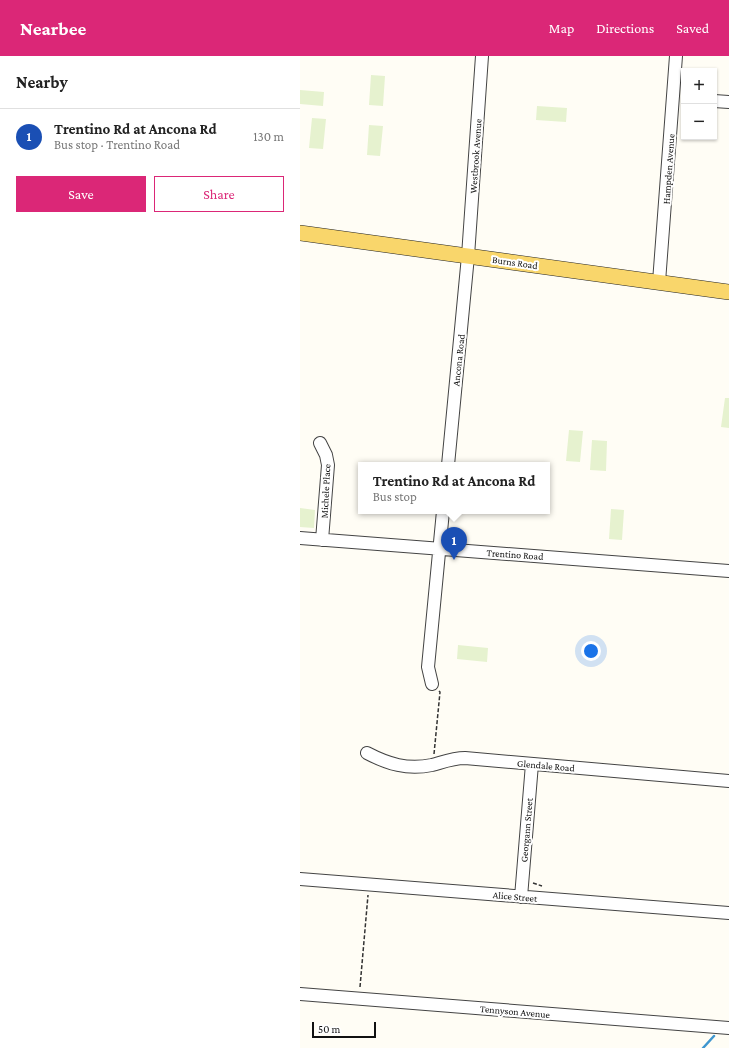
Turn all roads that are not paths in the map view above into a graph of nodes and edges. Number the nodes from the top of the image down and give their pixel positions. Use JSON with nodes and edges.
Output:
{"nodes":[{"id":1,"x":482,"y":56,"type":"edge"},
{"id":2,"x":676,"y":56,"type":"edge"},
{"id":3,"x":679,"y":98,"type":"edge"},
{"id":4,"x":717,"y":101,"type":"edge"},
{"id":5,"x":729,"y":102,"type":"edge"},
{"id":6,"x":300,"y":233,"type":"edge"},
{"id":7,"x":468,"y":256,"type":"junction"},
{"id":8,"x":659,"y":282,"type":"junction"},
{"id":9,"x":729,"y":292,"type":"edge"},
{"id":10,"x":320,"y":443,"type":"dead end"},
{"id":11,"x":448,"y":462,"type":"edge"},
{"id":12,"x":443,"y":514,"type":"edge"},
{"id":13,"x":300,"y":538,"type":"edge"},
{"id":14,"x":322,"y":540,"type":"junction"},
{"id":15,"x":440,"y":548,"type":"junction"},
{"id":16,"x":729,"y":571,"type":"edge"},
{"id":17,"x":432,"y":684,"type":"road end"},
{"id":18,"x":367,"y":753,"type":"dead end"},
{"id":19,"x":532,"y":764,"type":"junction"},
{"id":20,"x":729,"y":781,"type":"edge"},
{"id":21,"x":300,"y":879,"type":"edge"},
{"id":22,"x":521,"y":897,"type":"junction"},
{"id":23,"x":729,"y":913,"type":"edge"},
{"id":24,"x":300,"y":994,"type":"edge"},
{"id":25,"x":729,"y":1028,"type":"edge"}],
"edges":[{"from":1,"to":7,"type":"street","name":"Westbrook Avenue"},
{"from":2,"to":3,"type":"street","name":"Hampden Avenue"},
{"from":3,"to":8,"type":"street","name":"Hampden Avenue"},
{"from":4,"to":5,"type":"street"},
{"from":6,"to":7,"type":"main road","name":"Burns Road"},
{"from":7,"to":8,"type":"main road","name":"Burns Road"},
{"from":7,"to":11,"type":"street","name":"Ancona Road"},
{"from":8,"to":9,"type":"main road","name":"Burns Road"},
{"from":10,"to":14,"type":"street","name":"Michele Place"},
{"from":12,"to":15,"type":"street"},
{"from":13,"to":14,"type":"street","name":"Trentino Road"},
{"from":14,"to":15,"type":"street","name":"Trentino Road"},
{"from":15,"to":16,"type":"street","name":"Trentino Road"},
{"from":15,"to":17,"type":"street"},
{"from":18,"to":19,"type":"street","name":"Glendale Road"},
{"from":19,"to":20,"type":"street","name":"Glendale Road"},
{"from":19,"to":22,"type":"street","name":"Georgann Street"},
{"from":21,"to":22,"type":"street","name":"Alice Street"},
{"from":22,"to":23,"type":"street","name":"Alice Street"},
{"from":24,"to":25,"type":"street","name":"Tennyson Avenue"}]}
